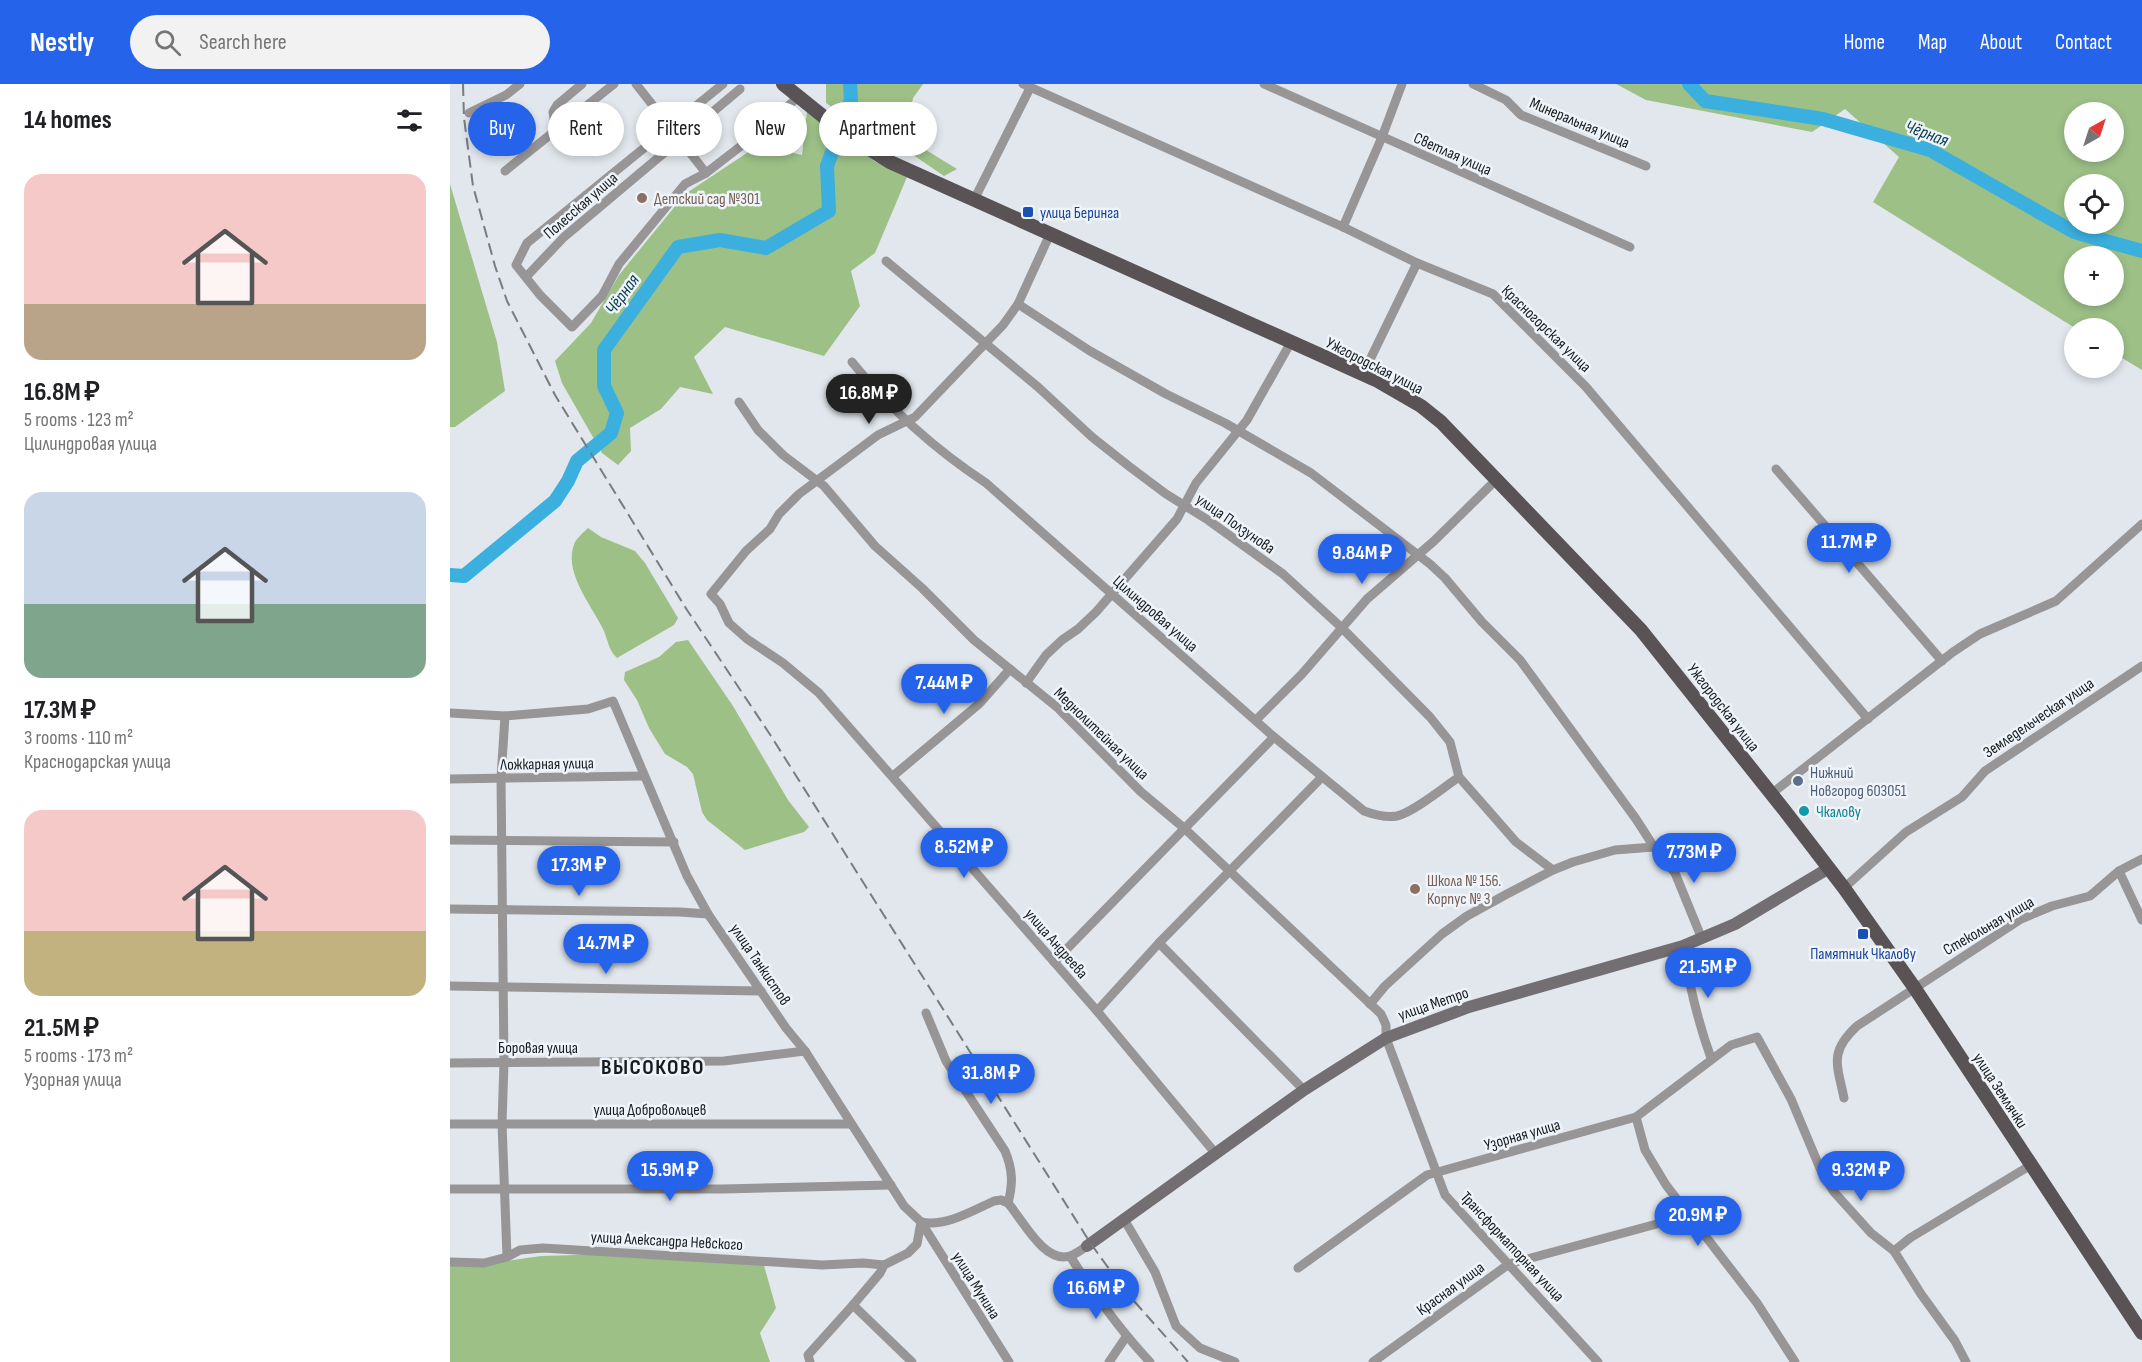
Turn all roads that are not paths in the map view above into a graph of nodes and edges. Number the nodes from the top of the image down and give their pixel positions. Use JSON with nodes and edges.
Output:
{"nodes":[{"id":1,"x":520,"y":84,"type":"edge"},
{"id":2,"x":582,"y":84,"type":"edge"},
{"id":3,"x":614,"y":84,"type":"edge"},
{"id":4,"x":636,"y":84,"type":"edge"},
{"id":5,"x":723,"y":84,"type":"edge"},
{"id":6,"x":783,"y":84,"type":"edge"},
{"id":7,"x":1264,"y":84,"type":"edge"},
{"id":8,"x":1402,"y":84,"type":"edge"},
{"id":9,"x":1473,"y":84,"type":"edge"},
{"id":10,"x":1026,"y":86,"type":"edge"},
{"id":11,"x":1493,"y":88,"type":"edge"},
{"id":12,"x":740,"y":89,"type":"dead end"},
{"id":13,"x":798,"y":97,"type":"junction"},
{"id":14,"x":492,"y":102,"type":"edge"},
{"id":15,"x":561,"y":102,"type":"edge"},
{"id":16,"x":591,"y":102,"type":"edge"},
{"id":17,"x":650,"y":102,"type":"edge"},
{"id":18,"x":701,"y":102,"type":"edge"},
{"id":19,"x":722,"y":104,"type":"edge"},
{"id":20,"x":548,"y":136,"type":"edge"},
{"id":21,"x":1382,"y":137,"type":"junction"},
{"id":22,"x":636,"y":155,"type":"edge"},
{"id":23,"x":660,"y":156,"type":"edge"},
{"id":24,"x":693,"y":156,"type":"edge"},
{"id":25,"x":1646,"y":166,"type":"dead end"},
{"id":26,"x":505,"y":171,"type":"dead end"},
{"id":27,"x":706,"y":173,"type":"junction"},
{"id":28,"x":974,"y":200,"type":"junction"},
{"id":29,"x":1343,"y":227,"type":"junction"},
{"id":30,"x":1050,"y":234,"type":"junction"},
{"id":31,"x":1630,"y":248,"type":"dead end"},
{"id":32,"x":886,"y":261,"type":"dead end"},
{"id":33,"x":1417,"y":263,"type":"junction"},
{"id":34,"x":526,"y":277,"type":"junction"},
{"id":35,"x":1018,"y":304,"type":"junction"},
{"id":36,"x":1291,"y":342,"type":"junction"},
{"id":37,"x":985,"y":344,"type":"junction"},
{"id":38,"x":852,"y":362,"type":"dead end"},
{"id":39,"x":1363,"y":375,"type":"junction"},
{"id":40,"x":739,"y":402,"type":"dead end"},
{"id":41,"x":908,"y":421,"type":"junction"},
{"id":42,"x":1239,"y":432,"type":"junction"},
{"id":43,"x":1776,"y":470,"type":"dead end"},
{"id":44,"x":1497,"y":479,"type":"junction"},
{"id":45,"x":817,"y":481,"type":"junction"},
{"id":46,"x":1184,"y":505,"type":"junction"},
{"id":47,"x":2142,"y":524,"type":"edge"},
{"id":48,"x":1417,"y":556,"type":"junction"},
{"id":49,"x":1112,"y":594,"type":"junction"},
{"id":50,"x":1342,"y":628,"type":"junction"},
{"id":51,"x":1942,"y":661,"type":"junction"},
{"id":52,"x":2142,"y":666,"type":"edge"},
{"id":53,"x":1010,"y":669,"type":"junction"},
{"id":54,"x":1026,"y":683,"type":"junction"},
{"id":55,"x":450,"y":713,"type":"edge"},
{"id":56,"x":505,"y":716,"type":"junction"},
{"id":57,"x":1868,"y":719,"type":"junction"},
{"id":58,"x":1256,"y":720,"type":"junction"},
{"id":59,"x":1275,"y":736,"type":"junction"},
{"id":60,"x":644,"y":776,"type":"junction"},
{"id":61,"x":893,"y":776,"type":"junction"},
{"id":62,"x":1322,"y":777,"type":"junction"},
{"id":63,"x":1459,"y":777,"type":"junction"},
{"id":64,"x":450,"y":778,"type":"edge"},
{"id":65,"x":501,"y":778,"type":"junction"},
{"id":66,"x":1772,"y":794,"type":"junction"},
{"id":67,"x":1184,"y":828,"type":"junction"},
{"id":68,"x":450,"y":840,"type":"edge"},
{"id":69,"x":502,"y":840,"type":"junction"},
{"id":70,"x":674,"y":842,"type":"junction"},
{"id":71,"x":1654,"y":847,"type":"junction"},
{"id":72,"x":2142,"y":859,"type":"edge"},
{"id":73,"x":1829,"y":868,"type":"junction"},
{"id":74,"x":1230,"y":870,"type":"junction"},
{"id":75,"x":1553,"y":870,"type":"junction"},
{"id":76,"x":2119,"y":871,"type":"junction"},
{"id":77,"x":1844,"y":888,"type":"junction"},
{"id":78,"x":450,"y":909,"type":"edge"},
{"id":79,"x":502,"y":909,"type":"junction"},
{"id":80,"x":708,"y":915,"type":"junction"},
{"id":81,"x":2142,"y":920,"type":"edge"},
{"id":82,"x":1702,"y":939,"type":"junction"},
{"id":83,"x":1160,"y":943,"type":"junction"},
{"id":84,"x":1683,"y":946,"type":"junction"},
{"id":85,"x":1054,"y":962,"type":"junction"},
{"id":86,"x":450,"y":986,"type":"edge"},
{"id":87,"x":502,"y":986,"type":"junction"},
{"id":88,"x":1914,"y":987,"type":"junction"},
{"id":89,"x":761,"y":991,"type":"junction"},
{"id":90,"x":1370,"y":1004,"type":"junction"},
{"id":91,"x":1097,"y":1011,"type":"junction"},
{"id":92,"x":926,"y":1013,"type":"dead end"},
{"id":93,"x":1386,"y":1038,"type":"junction"},
{"id":94,"x":805,"y":1051,"type":"junction"},
{"id":95,"x":1711,"y":1058,"type":"junction"},
{"id":96,"x":450,"y":1063,"type":"edge"},
{"id":97,"x":504,"y":1063,"type":"junction"},
{"id":98,"x":1304,"y":1090,"type":"junction"},
{"id":99,"x":1844,"y":1098,"type":"dead end"},
{"id":100,"x":1636,"y":1117,"type":"junction"},
{"id":101,"x":502,"y":1123,"type":"junction"},
{"id":102,"x":450,"y":1124,"type":"edge"},
{"id":103,"x":851,"y":1124,"type":"junction"},
{"id":104,"x":1216,"y":1154,"type":"junction"},
{"id":105,"x":2031,"y":1165,"type":"junction"},
{"id":106,"x":1438,"y":1173,"type":"junction"},
{"id":107,"x":891,"y":1185,"type":"junction"},
{"id":108,"x":450,"y":1189,"type":"edge"},
{"id":109,"x":503,"y":1189,"type":"junction"},
{"id":110,"x":1008,"y":1203,"type":"junction"},
{"id":111,"x":1690,"y":1215,"type":"junction"},
{"id":112,"x":1125,"y":1221,"type":"junction"},
{"id":113,"x":921,"y":1222,"type":"junction"},
{"id":114,"x":1087,"y":1246,"type":"joint"},
{"id":115,"x":1894,"y":1251,"type":"junction"},
{"id":116,"x":1070,"y":1256,"type":"junction"},
{"id":117,"x":507,"y":1257,"type":"junction"},
{"id":118,"x":450,"y":1262,"type":"edge"},
{"id":119,"x":1509,"y":1264,"type":"junction"},
{"id":120,"x":884,"y":1265,"type":"junction"},
{"id":121,"x":1298,"y":1268,"type":"dead end"},
{"id":122,"x":854,"y":1305,"type":"junction"},
{"id":123,"x":2142,"y":1333,"type":"edge"},
{"id":124,"x":1126,"y":1337,"type":"junction"},
{"id":125,"x":809,"y":1358,"type":"edge"},
{"id":126,"x":912,"y":1362,"type":"edge"},
{"id":127,"x":1009,"y":1362,"type":"edge"},
{"id":128,"x":1109,"y":1362,"type":"edge"},
{"id":129,"x":1150,"y":1362,"type":"edge"},
{"id":130,"x":1235,"y":1362,"type":"edge"},
{"id":131,"x":1373,"y":1362,"type":"edge"},
{"id":132,"x":1599,"y":1362,"type":"edge"},
{"id":133,"x":1795,"y":1362,"type":"edge"},
{"id":134,"x":1966,"y":1362,"type":"edge"}],
"edges":[{"from":1,"to":14,"type":"street"},
{"from":2,"to":15,"type":"street"},
{"from":3,"to":16,"type":"street"},
{"from":4,"to":17,"type":"street"},
{"from":5,"to":18,"type":"street","name":"Полесская улица"},
{"from":6,"to":13,"type":"main road","name":"Ужгородская улица"},
{"from":7,"to":21,"type":"street","name":"Светлая улица"},
{"from":8,"to":21,"type":"street"},
{"from":9,"to":11,"type":"street","name":"Минеральная улица"},
{"from":10,"to":28,"type":"street"},
{"from":10,"to":29,"type":"street","name":"Красногорская улица"},
{"from":11,"to":25,"type":"street","name":"Минеральная улица"},
{"from":12,"to":19,"type":"street","name":"Полесская улица"},
{"from":13,"to":27,"type":"street"},
{"from":13,"to":28,"type":"main road","name":"Ужгородская улица"},
{"from":20,"to":26,"type":"street"},
{"from":21,"to":29,"type":"street"},
{"from":21,"to":31,"type":"street","name":"Светлая улица"},
{"from":22,"to":34,"type":"street","name":"Полесская улица"},
{"from":23,"to":34,"type":"street","name":"Полесская улица"},
{"from":24,"to":27,"type":"street"},
{"from":27,"to":34,"type":"street"},
{"from":28,"to":30,"type":"main road","name":"Ужгородская улица"},
{"from":29,"to":33,"type":"street","name":"Красногорская улица"},
{"from":30,"to":35,"type":"street"},
{"from":30,"to":36,"type":"main road","name":"Ужгородская улица"},
{"from":32,"to":37,"type":"street","name":"улица Ползунова"},
{"from":33,"to":39,"type":"street"},
{"from":33,"to":57,"type":"street","name":"Красногорская улица"},
{"from":35,"to":37,"type":"street"},
{"from":35,"to":42,"type":"street"},
{"from":36,"to":39,"type":"main road","name":"Ужгородская улица"},
{"from":36,"to":42,"type":"street"},
{"from":37,"to":41,"type":"street"},
{"from":37,"to":46,"type":"street","name":"улица Ползунова"},
{"from":38,"to":41,"type":"street","name":"Цилиндровая улица"},
{"from":39,"to":44,"type":"main road","name":"Ужгородская улица"},
{"from":40,"to":45,"type":"street","name":"Меднолитейная улица"},
{"from":41,"to":45,"type":"street"},
{"from":41,"to":49,"type":"street","name":"Цилиндровая улица"},
{"from":42,"to":46,"type":"street"},
{"from":42,"to":48,"type":"street"},
{"from":43,"to":51,"type":"street"},
{"from":44,"to":48,"type":"street"},
{"from":44,"to":66,"type":"main road","name":"Ужгородская улица"},
{"from":45,"to":53,"type":"street","name":"Меднолитейная улица"},
{"from":45,"to":61,"type":"street","name":"улица Андреева"},
{"from":46,"to":49,"type":"street"},
{"from":46,"to":50,"type":"street","name":"улица Ползунова"},
{"from":47,"to":51,"type":"street"},
{"from":48,"to":50,"type":"street"},
{"from":48,"to":71,"type":"street"},
{"from":49,"to":54,"type":"street"},
{"from":49,"to":58,"type":"street","name":"Цилиндровая улица"},
{"from":50,"to":58,"type":"street"},
{"from":50,"to":63,"type":"street","name":"улица Ползунова"},
{"from":51,"to":57,"type":"street"},
{"from":52,"to":77,"type":"street","name":"Земледельческая улица"},
{"from":53,"to":54,"type":"street","name":"Меднолитейная улица"},
{"from":53,"to":61,"type":"street"},
{"from":54,"to":67,"type":"street","name":"Меднолитейная улица"},
{"from":55,"to":56,"type":"street"},
{"from":56,"to":60,"type":"street","name":"улица Танкистов"},
{"from":56,"to":65,"type":"street"},
{"from":57,"to":66,"type":"street"},
{"from":58,"to":59,"type":"street","name":"Цилиндровая улица"},
{"from":59,"to":62,"type":"street","name":"Цилиндровая улица"},
{"from":59,"to":67,"type":"street"},
{"from":60,"to":65,"type":"street","name":"Ложкарная улица"},
{"from":60,"to":70,"type":"street","name":"улица Танкистов"},
{"from":61,"to":85,"type":"street","name":"улица Андреева"},
{"from":62,"to":63,"type":"street","name":"Цилиндровая улица"},
{"from":62,"to":74,"type":"street"},
{"from":63,"to":75,"type":"street","name":"улица Ползунова"},
{"from":64,"to":65,"type":"street","name":"Ложкарная улица"},
{"from":65,"to":69,"type":"street"},
{"from":66,"to":73,"type":"main road","name":"Ужгородская улица"},
{"from":67,"to":74,"type":"street","name":"Меднолитейная улица"},
{"from":67,"to":85,"type":"street"},
{"from":68,"to":69,"type":"street"},
{"from":69,"to":70,"type":"street"},
{"from":69,"to":79,"type":"street"},
{"from":70,"to":80,"type":"street","name":"улица Танкистов"},
{"from":71,"to":75,"type":"street","name":"улица Метро"},
{"from":71,"to":82,"type":"street"},
{"from":72,"to":76,"type":"street","name":"Стекольная улица"},
{"from":73,"to":77,"type":"main road","name":"улица Землячки"},
{"from":73,"to":82,"type":"street","name":"улица Метро"},
{"from":74,"to":83,"type":"street"},
{"from":74,"to":90,"type":"street","name":"Меднолитейная улица"},
{"from":75,"to":90,"type":"street","name":"улица Метро"},
{"from":76,"to":81,"type":"street"},
{"from":76,"to":88,"type":"street","name":"Стекольная улица"},
{"from":77,"to":88,"type":"main road","name":"улица Землячки"},
{"from":78,"to":79,"type":"street"},
{"from":79,"to":80,"type":"street"},
{"from":79,"to":87,"type":"street"},
{"from":80,"to":89,"type":"street","name":"улица Танкистов"},
{"from":82,"to":84,"type":"street","name":"улица Метро"},
{"from":83,"to":91,"type":"street"},
{"from":83,"to":98,"type":"street"},
{"from":84,"to":93,"type":"street","name":"улица Метро"},
{"from":84,"to":95,"type":"street"},
{"from":85,"to":91,"type":"street","name":"улица Андреева"},
{"from":86,"to":87,"type":"street"},
{"from":87,"to":89,"type":"street"},
{"from":87,"to":97,"type":"street"},
{"from":88,"to":99,"type":"street","name":"Стекольная улица"},
{"from":88,"to":105,"type":"main road","name":"улица Землячки"},
{"from":89,"to":94,"type":"street","name":"улица Танкистов"},
{"from":90,"to":93,"type":"street","name":"Меднолитейная улица"},
{"from":91,"to":104,"type":"street","name":"улица Андреева"},
{"from":92,"to":110,"type":"street"},
{"from":93,"to":98,"type":"street","name":"улица Метро"},
{"from":93,"to":106,"type":"street","name":"Трансформаторная улица"},
{"from":94,"to":97,"type":"street","name":"Боровая улица"},
{"from":94,"to":103,"type":"street","name":"улица Танкистов"},
{"from":95,"to":100,"type":"street","name":"Узорная улица"},
{"from":95,"to":115,"type":"street","name":"Узорная улица"},
{"from":96,"to":97,"type":"street","name":"Боровая улица"},
{"from":97,"to":101,"type":"street"},
{"from":98,"to":104,"type":"street","name":"улица Метро"},
{"from":100,"to":106,"type":"street","name":"Узорная улица"},
{"from":100,"to":111,"type":"street"},
{"from":101,"to":102,"type":"street","name":"улица Добровольцев"},
{"from":101,"to":103,"type":"street","name":"улица Добровольцев"},
{"from":101,"to":109,"type":"street"},
{"from":103,"to":107,"type":"street","name":"улица Танкистов"},
{"from":104,"to":112,"type":"street","name":"улица Метро"},
{"from":105,"to":115,"type":"street"},
{"from":105,"to":123,"type":"main road","name":"улица Землячки"},
{"from":106,"to":119,"type":"street","name":"Трансформаторная улица"},
{"from":106,"to":121,"type":"street","name":"Узорная улица"},
{"from":107,"to":109,"type":"street"},
{"from":107,"to":113,"type":"street","name":"улица Танкистов"},
{"from":108,"to":109,"type":"street"},
{"from":109,"to":117,"type":"street"},
{"from":110,"to":113,"type":"street"},
{"from":110,"to":116,"type":"street"},
{"from":111,"to":119,"type":"street","name":"Красная улица"},
{"from":111,"to":133,"type":"street"},
{"from":112,"to":114,"type":"street","name":"улица Метро"},
{"from":112,"to":130,"type":"street"},
{"from":113,"to":120,"type":"street"},
{"from":113,"to":127,"type":"street","name":"улица Мунина"},
{"from":114,"to":116,"type":"street"},
{"from":115,"to":134,"type":"street"},
{"from":116,"to":124,"type":"street"},
{"from":117,"to":118,"type":"street","name":"улица Александра Невского"},
{"from":117,"to":120,"type":"street","name":"улица Александра Невского"},
{"from":119,"to":131,"type":"street","name":"Красная улица"},
{"from":119,"to":132,"type":"street","name":"Трансформаторная улица"},
{"from":120,"to":122,"type":"street"},
{"from":122,"to":125,"type":"street"},
{"from":122,"to":126,"type":"street"},
{"from":124,"to":128,"type":"street"},
{"from":124,"to":129,"type":"street"}]}
